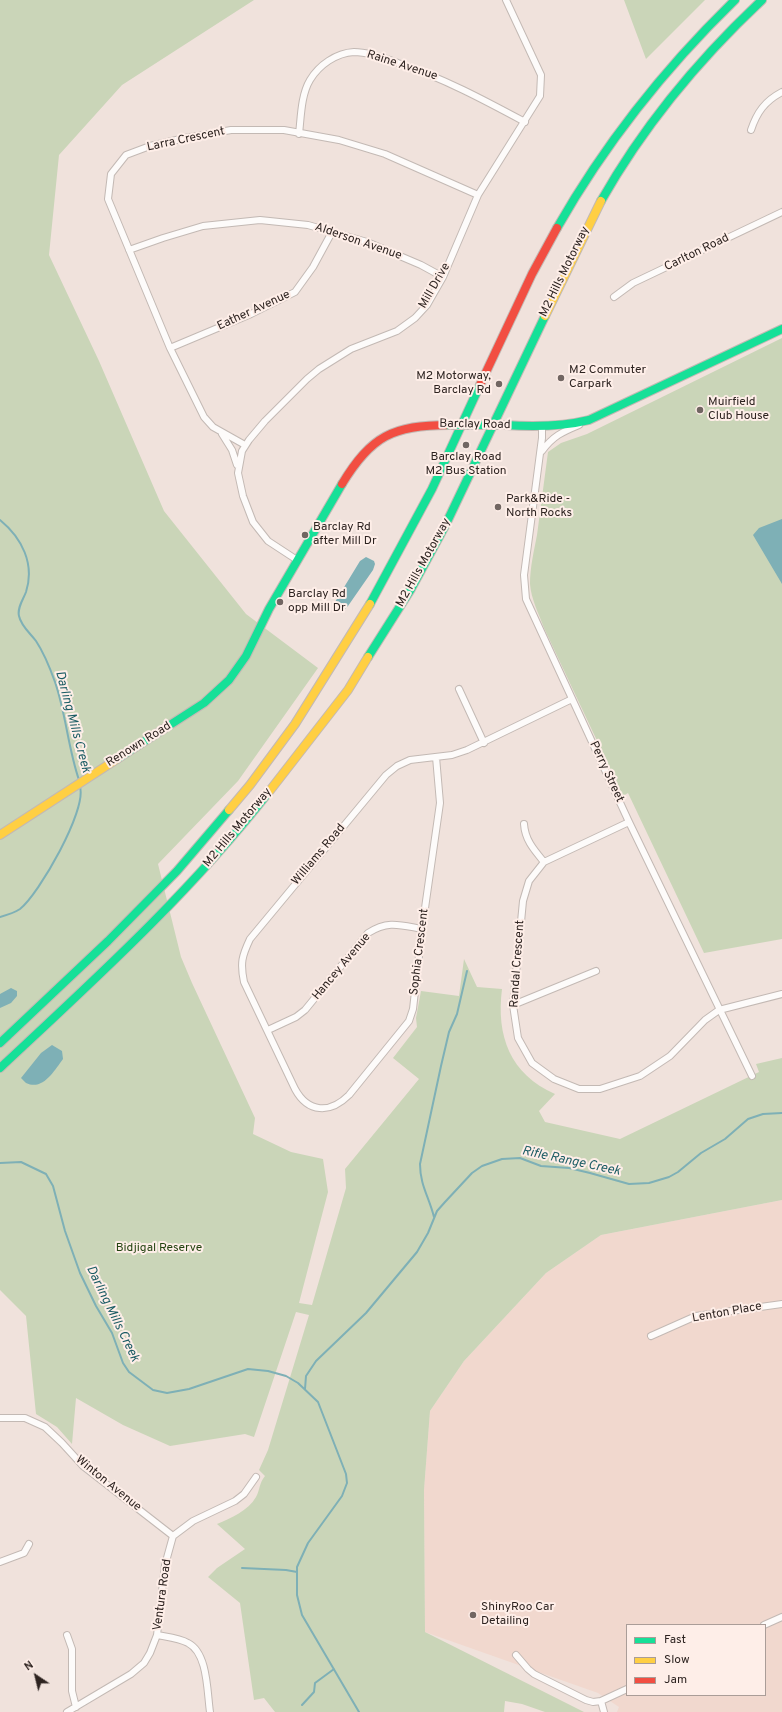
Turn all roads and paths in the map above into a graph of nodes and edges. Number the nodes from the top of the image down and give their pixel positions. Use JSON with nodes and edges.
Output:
{"nodes":[{"id":1,"x":506,"y":0,"type":"edge"},
{"id":2,"x":735,"y":0,"type":"edge"},
{"id":3,"x":762,"y":0,"type":"edge"},
{"id":4,"x":782,"y":92,"type":"edge"},
{"id":5,"x":525,"y":122,"type":"junction"},
{"id":6,"x":751,"y":130,"type":"dead end"},
{"id":7,"x":299,"y":134,"type":"junction"},
{"id":8,"x":478,"y":195,"type":"junction"},
{"id":9,"x":782,"y":212,"type":"edge"},
{"id":10,"x":332,"y":232,"type":"junction"},
{"id":11,"x":129,"y":250,"type":"junction"},
{"id":12,"x":443,"y":277,"type":"junction"},
{"id":13,"x":614,"y":297,"type":"dead end"},
{"id":14,"x":782,"y":329,"type":"edge"},
{"id":15,"x":170,"y":348,"type":"junction"},
{"id":16,"x":589,"y":420,"type":"junction"},
{"id":17,"x":542,"y":427,"type":"junction"},
{"id":18,"x":220,"y":432,"type":"junction"},
{"id":19,"x":245,"y":446,"type":"junction"},
{"id":20,"x":540,"y":454,"type":"junction"},
{"id":21,"x":238,"y":467,"type":"junction"},
{"id":22,"x":297,"y":560,"type":"junction"},
{"id":23,"x":257,"y":633,"type":"joint"},
{"id":24,"x":459,"y":690,"type":"dead end"},
{"id":25,"x":572,"y":699,"type":"junction"},
{"id":26,"x":484,"y":743,"type":"junction"},
{"id":27,"x":436,"y":757,"type":"junction"},
{"id":28,"x":629,"y":822,"type":"junction"},
{"id":29,"x":524,"y":824,"type":"dead end"},
{"id":30,"x":0,"y":835,"type":"edge"},
{"id":31,"x":544,"y":862,"type":"junction"},
{"id":32,"x":422,"y":929,"type":"junction"},
{"id":33,"x":596,"y":971,"type":"dead end"},
{"id":34,"x":782,"y":994,"type":"edge"},
{"id":35,"x":513,"y":1006,"type":"junction"},
{"id":36,"x":719,"y":1010,"type":"junction"},
{"id":37,"x":268,"y":1030,"type":"junction"},
{"id":38,"x":0,"y":1043,"type":"edge"},
{"id":39,"x":0,"y":1068,"type":"edge"},
{"id":40,"x":752,"y":1076,"type":"dead end"},
{"id":41,"x":322,"y":1108,"type":"joint"},
{"id":42,"x":782,"y":1304,"type":"edge"},
{"id":43,"x":651,"y":1336,"type":"dead end"},
{"id":44,"x":0,"y":1418,"type":"edge"},
{"id":45,"x":256,"y":1477,"type":"dead end"},
{"id":46,"x":173,"y":1536,"type":"junction"},
{"id":47,"x":29,"y":1544,"type":"dead end"},
{"id":48,"x":0,"y":1562,"type":"edge"},
{"id":49,"x":782,"y":1617,"type":"edge"},
{"id":50,"x":766,"y":1624,"type":"edge"},
{"id":51,"x":68,"y":1635,"type":"dead end"},
{"id":52,"x":158,"y":1635,"type":"junction"},
{"id":53,"x":516,"y":1655,"type":"dead end"},
{"id":54,"x":626,"y":1689,"type":"edge"},
{"id":55,"x":601,"y":1701,"type":"junction"},
{"id":56,"x":76,"y":1707,"type":"junction"},
{"id":57,"x":67,"y":1712,"type":"edge"},
{"id":58,"x":210,"y":1712,"type":"edge"},
{"id":59,"x":604,"y":1712,"type":"edge"}],
"edges":[{"from":1,"to":5,"type":"street","name":"Mill Drive"},
{"from":2,"to":38,"type":"main road","name":"M2 Hills Motorway"},
{"from":3,"to":39,"type":"main road","name":"M2 Hills Motorway"},
{"from":4,"to":6,"type":"street"},
{"from":5,"to":7,"type":"street","name":"Raine Avenue"},
{"from":5,"to":8,"type":"street","name":"Mill Drive"},
{"from":7,"to":8,"type":"street","name":"Larra Crescent"},
{"from":7,"to":11,"type":"street","name":"Larra Crescent"},
{"from":8,"to":12,"type":"street","name":"Mill Drive"},
{"from":9,"to":13,"type":"street","name":"Carlton Road"},
{"from":10,"to":11,"type":"street","name":"Alderson Avenue"},
{"from":10,"to":12,"type":"street","name":"Alderson Avenue"},
{"from":10,"to":15,"type":"street","name":"Eather Avenue"},
{"from":11,"to":15,"type":"street","name":"Larra Crescent"},
{"from":12,"to":19,"type":"street","name":"Mill Drive"},
{"from":14,"to":16,"type":"main road","name":"Barclay Road"},
{"from":15,"to":18,"type":"street","name":"Larra Crescent"},
{"from":16,"to":17,"type":"main road","name":"Barclay Road"},
{"from":16,"to":20,"type":"street"},
{"from":17,"to":20,"type":"street","name":"Perry Street"},
{"from":17,"to":22,"type":"main road","name":"Barclay Road","bridge":true},
{"from":18,"to":19,"type":"street","name":"Larra Crescent"},
{"from":18,"to":21,"type":"street"},
{"from":19,"to":21,"type":"street","name":"Mill Drive"},
{"from":20,"to":25,"type":"street","name":"Perry Street"},
{"from":21,"to":22,"type":"street","name":"Mill Drive"},
{"from":22,"to":23,"type":"main road","name":"Barclay Road"},
{"from":23,"to":30,"type":"main road","name":"Renown Road"},
{"from":24,"to":26,"type":"street"},
{"from":25,"to":26,"type":"street","name":"Williams Road"},
{"from":25,"to":28,"type":"street","name":"Perry Street"},
{"from":26,"to":27,"type":"street","name":"Williams Road"},
{"from":27,"to":32,"type":"street","name":"Sophia Crescent"},
{"from":27,"to":37,"type":"street","name":"Williams Road"},
{"from":28,"to":31,"type":"street","name":"Randal Crescent"},
{"from":28,"to":36,"type":"street","name":"Perry Street"},
{"from":29,"to":31,"type":"street"},
{"from":31,"to":35,"type":"street","name":"Randal Crescent"},
{"from":32,"to":37,"type":"street","name":"Hancey Avenue"},
{"from":32,"to":41,"type":"street","name":"Sophia Crescent"},
{"from":33,"to":35,"type":"street"},
{"from":34,"to":36,"type":"street"},
{"from":35,"to":36,"type":"street","name":"Randal Crescent"},
{"from":36,"to":40,"type":"street","name":"Perry Street"},
{"from":37,"to":41,"type":"street","name":"Williams Road"},
{"from":42,"to":43,"type":"street","name":"Lenton Place"},
{"from":44,"to":46,"type":"street","name":"Winton Avenue"},
{"from":45,"to":46,"type":"street"},
{"from":46,"to":52,"type":"street","name":"Ventura Road"},
{"from":47,"to":48,"type":"street"},
{"from":49,"to":50,"type":"street"},
{"from":51,"to":56,"type":"street"},
{"from":52,"to":56,"type":"street","name":"Ventura Road"},
{"from":52,"to":58,"type":"street"},
{"from":53,"to":55,"type":"street"},
{"from":54,"to":55,"type":"street"},
{"from":55,"to":59,"type":"street"},
{"from":56,"to":57,"type":"street","name":"Ventura Road"}]}
